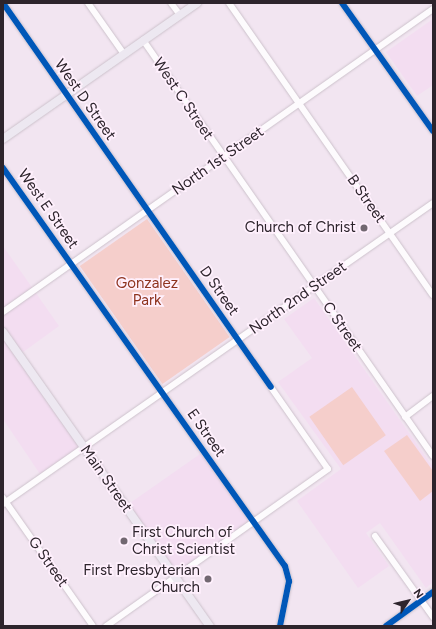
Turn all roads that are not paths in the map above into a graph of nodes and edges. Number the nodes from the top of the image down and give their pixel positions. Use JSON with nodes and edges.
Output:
{"nodes":[{"id":1,"x":3,"y":3,"type":"edge"},
{"id":2,"x":88,"y":3,"type":"edge"},
{"id":3,"x":171,"y":3,"type":"edge"},
{"id":4,"x":197,"y":3,"type":"edge"},
{"id":5,"x":229,"y":3,"type":"edge"},
{"id":6,"x":342,"y":3,"type":"edge"},
{"id":7,"x":433,"y":10,"type":"edge"},
{"id":8,"x":180,"y":15,"type":"junction"},
{"id":9,"x":143,"y":40,"type":"junction"},
{"id":10,"x":376,"y":50,"type":"junction"},
{"id":11,"x":124,"y":54,"type":"junction"},
{"id":12,"x":65,"y":94,"type":"junction"},
{"id":13,"x":300,"y":103,"type":"junction"},
{"id":14,"x":433,"y":131,"type":"edge"},
{"id":15,"x":3,"y":139,"type":"edge"},
{"id":16,"x":224,"y":158,"type":"junction"},
{"id":17,"x":3,"y":168,"type":"edge"},
{"id":18,"x":433,"y":203,"type":"edge"},
{"id":19,"x":146,"y":210,"type":"junction"},
{"id":20,"x":390,"y":233,"type":"junction"},
{"id":21,"x":71,"y":264,"type":"junction"},
{"id":22,"x":314,"y":287,"type":"junction"},
{"id":23,"x":432,"y":290,"type":"edge"},
{"id":24,"x":3,"y":312,"type":"edge"},
{"id":25,"x":3,"y":332,"type":"edge"},
{"id":26,"x":238,"y":340,"type":"junction"},
{"id":27,"x":162,"y":394,"type":"junction"},
{"id":28,"x":433,"y":396,"type":"edge"},
{"id":29,"x":405,"y":416,"type":"junction"},
{"id":30,"x":84,"y":448,"type":"junction"},
{"id":31,"x":433,"y":456,"type":"edge"},
{"id":32,"x":4,"y":501,"type":"edge"},
{"id":33,"x":253,"y":523,"type":"junction"},
{"id":34,"x":375,"y":536,"type":"dead end"},
{"id":35,"x":175,"y":578,"type":"junction"},
{"id":36,"x":433,"y":592,"type":"edge"},
{"id":37,"x":421,"y":601,"type":"junction"},
{"id":38,"x":433,"y":617,"type":"edge"},
{"id":39,"x":93,"y":626,"type":"edge"},
{"id":40,"x":106,"y":626,"type":"edge"},
{"id":41,"x":210,"y":626,"type":"edge"},
{"id":42,"x":280,"y":626,"type":"edge"},
{"id":43,"x":386,"y":626,"type":"edge"}],
"edges":[{"from":1,"to":12,"type":"street","name":"West D Street"},
{"from":2,"to":11,"type":"street"},
{"from":3,"to":8,"type":"street"},
{"from":4,"to":8,"type":"main road"},
{"from":5,"to":13,"type":"street","name":"B Street"},
{"from":6,"to":10,"type":"street"},
{"from":7,"to":10,"type":"street","name":"North 1st Street"},
{"from":8,"to":9,"type":"main road"},
{"from":9,"to":11,"type":"main road"},
{"from":9,"to":16,"type":"street","name":"West C Street"},
{"from":10,"to":13,"type":"street","name":"North 1st Street"},
{"from":10,"to":14,"type":"street"},
{"from":11,"to":12,"type":"main road"},
{"from":12,"to":15,"type":"main road"},
{"from":12,"to":19,"type":"street","name":"West D Street"},
{"from":13,"to":16,"type":"street","name":"North 1st Street"},
{"from":13,"to":20,"type":"street","name":"B Street"},
{"from":16,"to":19,"type":"street","name":"North 1st Street"},
{"from":16,"to":22,"type":"street","name":"C Street"},
{"from":17,"to":21,"type":"street","name":"West E Street"},
{"from":18,"to":20,"type":"street","name":"North 2nd Street"},
{"from":19,"to":21,"type":"street","name":"North 1st Street"},
{"from":19,"to":26,"type":"street","name":"D Street"},
{"from":20,"to":22,"type":"street","name":"North 2nd Street"},
{"from":20,"to":23,"type":"street","name":"B Street"},
{"from":21,"to":24,"type":"street","name":"North 1st Street"},
{"from":21,"to":27,"type":"street","name":"E Street"},
{"from":22,"to":26,"type":"street","name":"North 2nd Street"},
{"from":22,"to":29,"type":"street","name":"C Street"},
{"from":25,"to":30,"type":"main road","name":"Main Street"},
{"from":26,"to":27,"type":"street","name":"North 2nd Street"},
{"from":26,"to":33,"type":"street","name":"D Street"},
{"from":27,"to":30,"type":"street","name":"North 2nd Street"},
{"from":27,"to":33,"type":"street","name":"E Street"},
{"from":28,"to":29,"type":"street"},
{"from":29,"to":31,"type":"street","name":"C Street"},
{"from":30,"to":32,"type":"street","name":"North 2nd Street"},
{"from":30,"to":35,"type":"main road","name":"Main Street"},
{"from":32,"to":39,"type":"street","name":"G Street"},
{"from":33,"to":35,"type":"street"},
{"from":33,"to":42,"type":"street","name":"E Street"},
{"from":34,"to":37,"type":"street"},
{"from":35,"to":40,"type":"street"},
{"from":35,"to":41,"type":"main road","name":"Main Street"},
{"from":36,"to":37,"type":"street"},
{"from":37,"to":38,"type":"street"},
{"from":37,"to":43,"type":"street"}]}
